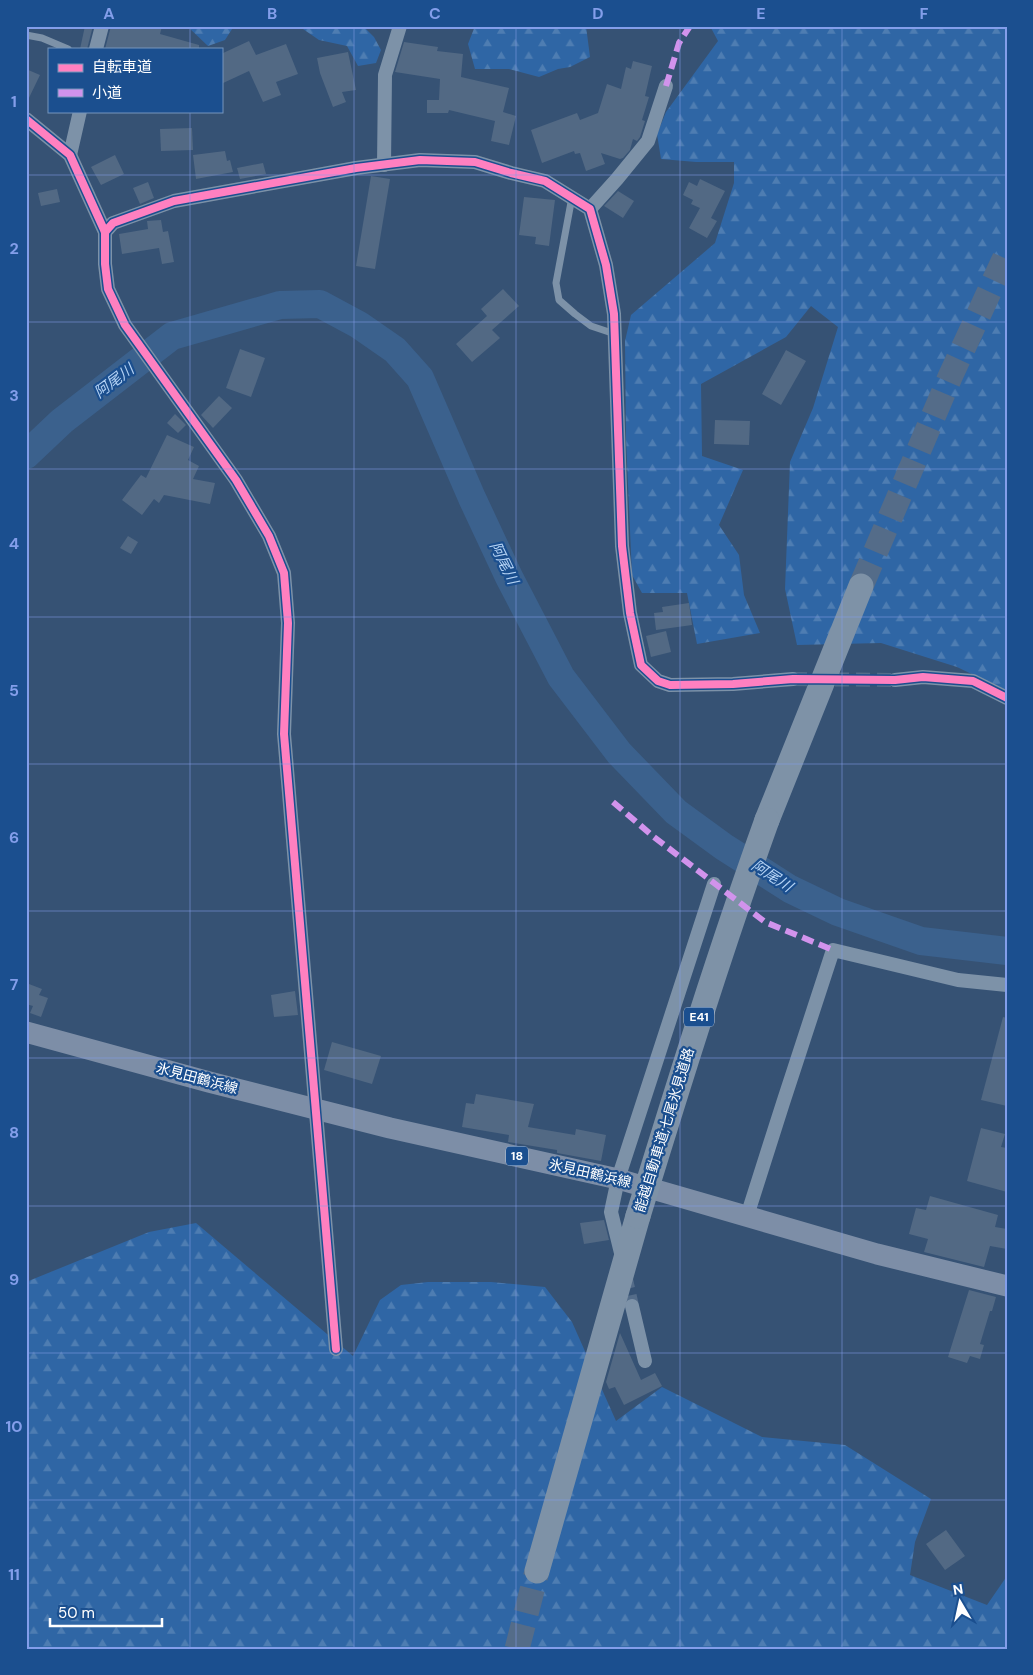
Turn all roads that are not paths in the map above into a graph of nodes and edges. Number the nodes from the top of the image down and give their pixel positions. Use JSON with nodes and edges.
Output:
{"nodes":[{"id":1,"x":102,"y":26,"type":"edge"},
{"id":2,"x":400,"y":26,"type":"edge"},
{"id":3,"x":26,"y":35,"type":"edge"},
{"id":4,"x":66,"y":48,"type":"edge"},
{"id":5,"x":96,"y":48,"type":"edge"},
{"id":6,"x":666,"y":86,"type":"dead end"},
{"id":7,"x":80,"y":112,"type":"edge"},
{"id":8,"x":26,"y":119,"type":"edge"},
{"id":9,"x":70,"y":155,"type":"junction"},
{"id":10,"x":384,"y":165,"type":"junction"},
{"id":11,"x":572,"y":197,"type":"junction"},
{"id":12,"x":590,"y":209,"type":"junction"},
{"id":13,"x":106,"y":232,"type":"junction"},
{"id":14,"x":614,"y":334,"type":"junction"},
{"id":15,"x":866,"y":588,"type":"tunnel mouth"},
{"id":16,"x":793,"y":679,"type":"tunnel mouth"},
{"id":17,"x":895,"y":680,"type":"tunnel mouth"},
{"id":18,"x":1007,"y":698,"type":"edge"},
{"id":19,"x":714,"y":884,"type":"dead end"},
{"id":20,"x":1007,"y":985,"type":"edge"},
{"id":21,"x":26,"y":1032,"type":"edge"},
{"id":22,"x":315,"y":1108,"type":"junction"},
{"id":23,"x":618,"y":1179,"type":"junction"},
{"id":24,"x":748,"y":1216,"type":"junction"},
{"id":25,"x":622,"y":1257,"type":"dead end"},
{"id":26,"x":1007,"y":1286,"type":"edge"},
{"id":27,"x":632,"y":1306,"type":"tunnel mouth"},
{"id":28,"x":336,"y":1349,"type":"dead end"},
{"id":29,"x":645,"y":1360,"type":"dead end"},
{"id":30,"x":544,"y":1572,"type":"tunnel mouth"}],
"edges":[{"from":1,"to":5,"type":"street"},
{"from":2,"to":10,"type":"street"},
{"from":3,"to":4,"type":"lane"},
{"from":6,"to":12,"type":"street"},
{"from":7,"to":9,"type":"street"},
{"from":8,"to":9,"type":"street"},
{"from":9,"to":13,"type":"street"},
{"from":10,"to":11,"type":"street"},
{"from":10,"to":13,"type":"street"},
{"from":11,"to":12,"type":"street"},
{"from":11,"to":14,"type":"lane"},
{"from":12,"to":14,"type":"street"},
{"from":13,"to":22,"type":"street"},
{"from":14,"to":16,"type":"street"},
{"from":15,"to":30,"type":"highway","name":"能越自動車道;七尾氷見道路","number":"E41"},
{"from":17,"to":18,"type":"street"},
{"from":19,"to":23,"type":"street"},
{"from":20,"to":24,"type":"street"},
{"from":21,"to":22,"type":"main road","name":"氷見田鶴浜線","number":"18"},
{"from":22,"to":23,"type":"main road","name":"氷見田鶴浜線","number":"18"},
{"from":22,"to":28,"type":"street"},
{"from":23,"to":24,"type":"main road","name":"氷見田鶴浜線","number":"18"},
{"from":23,"to":25,"type":"street"},
{"from":24,"to":26,"type":"main road","name":"氷見田鶴浜線","number":"18"},
{"from":27,"to":29,"type":"street"}]}
